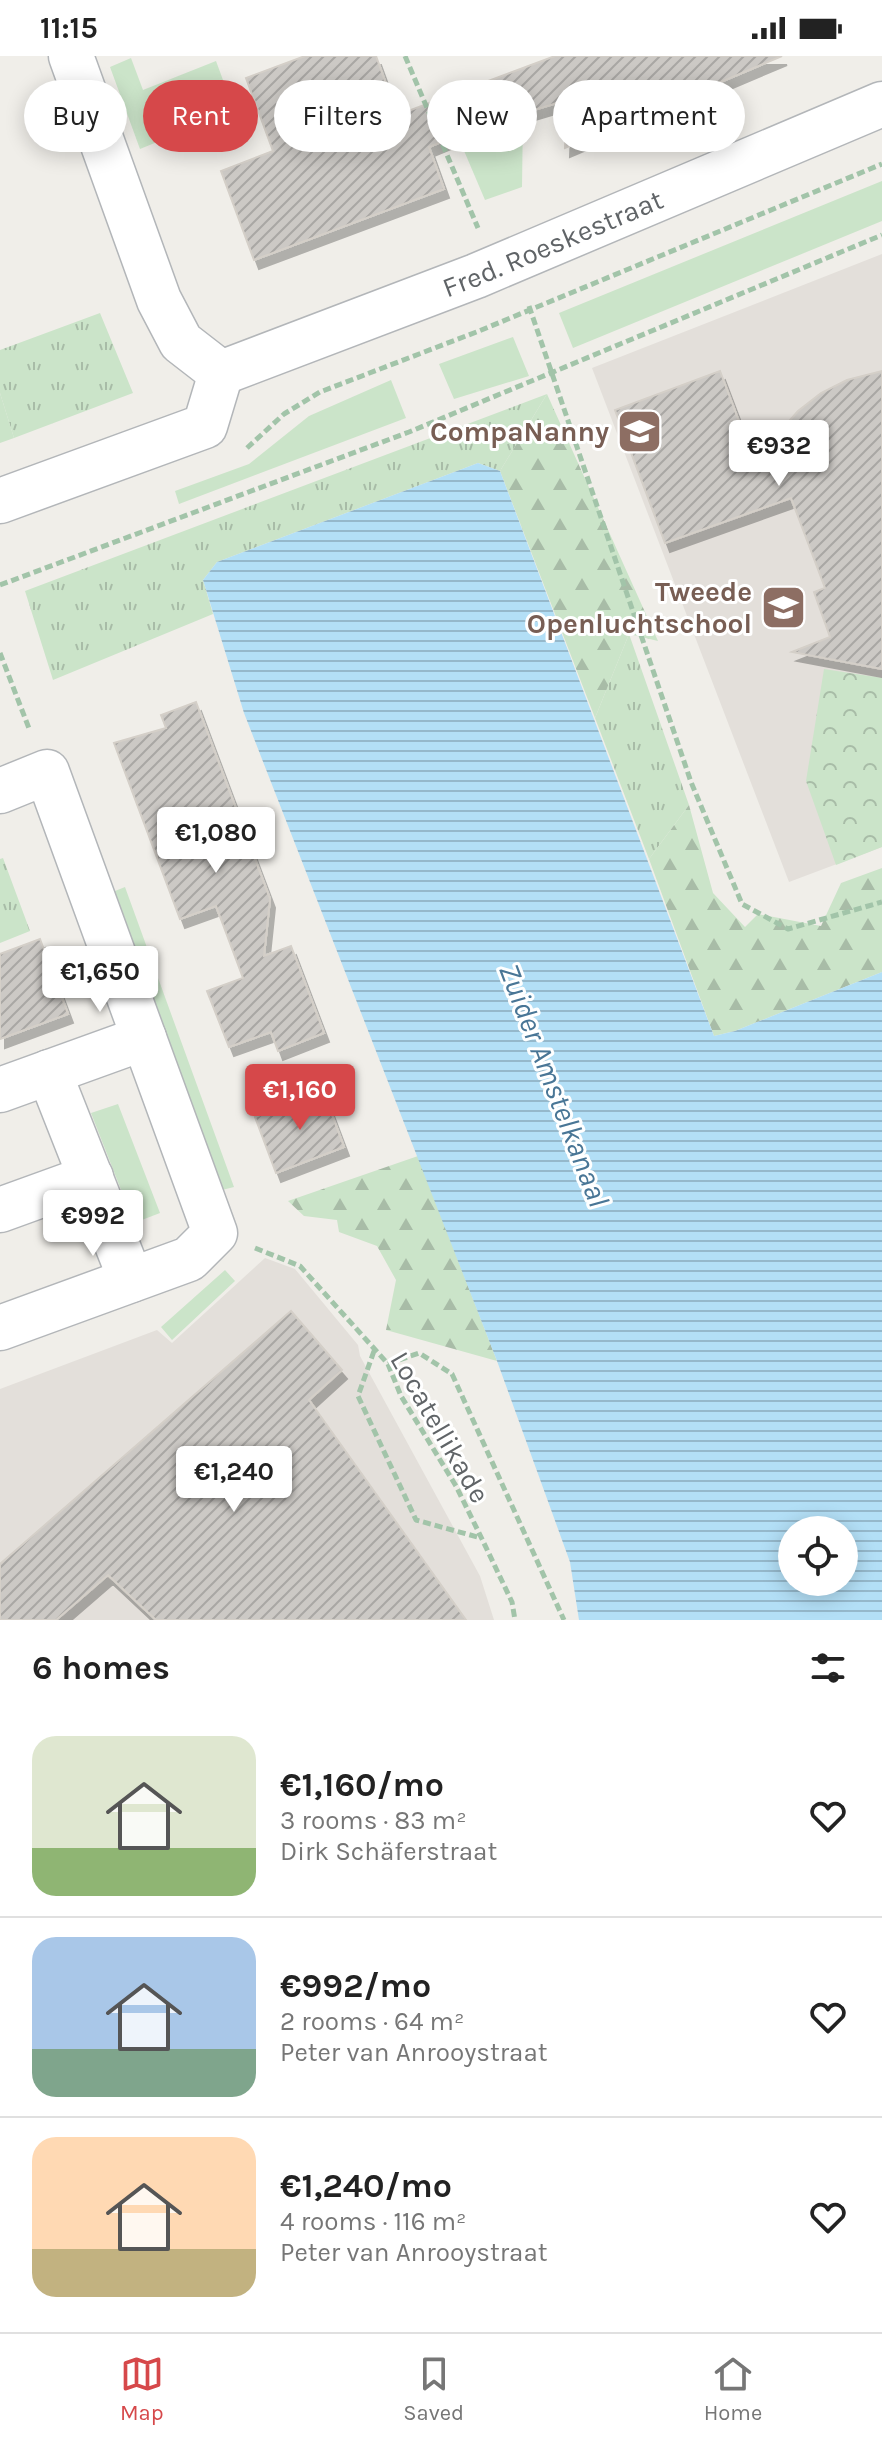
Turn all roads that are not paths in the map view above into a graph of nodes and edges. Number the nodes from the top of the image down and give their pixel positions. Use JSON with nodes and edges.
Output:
{"nodes":[{"id":1,"x":71,"y":56,"type":"edge"},
{"id":2,"x":882,"y":104,"type":"edge"},
{"id":3,"x":221,"y":373,"type":"junction"},
{"id":4,"x":0,"y":501,"type":"edge"},
{"id":5,"x":0,"y":791,"type":"edge"},
{"id":6,"x":144,"y":1038,"type":"junction"},
{"id":7,"x":49,"y":1072,"type":"junction"},
{"id":8,"x":0,"y":1090,"type":"edge"},
{"id":9,"x":91,"y":1177,"type":"junction"},
{"id":10,"x":0,"y":1210,"type":"edge"},
{"id":11,"x":131,"y":1280,"type":"junction"},
{"id":12,"x":0,"y":1328,"type":"edge"}],
"edges":[{"from":1,"to":3,"type":"street"},
{"from":2,"to":3,"type":"street","name":"Fred. Roeskestraat"},
{"from":3,"to":4,"type":"street"},
{"from":5,"to":6,"type":"street"},
{"from":6,"to":7,"type":"street"},
{"from":6,"to":11,"type":"street"},
{"from":7,"to":8,"type":"street"},
{"from":7,"to":9,"type":"street"},
{"from":9,"to":10,"type":"street"},
{"from":9,"to":11,"type":"street"},
{"from":11,"to":12,"type":"street"}]}
